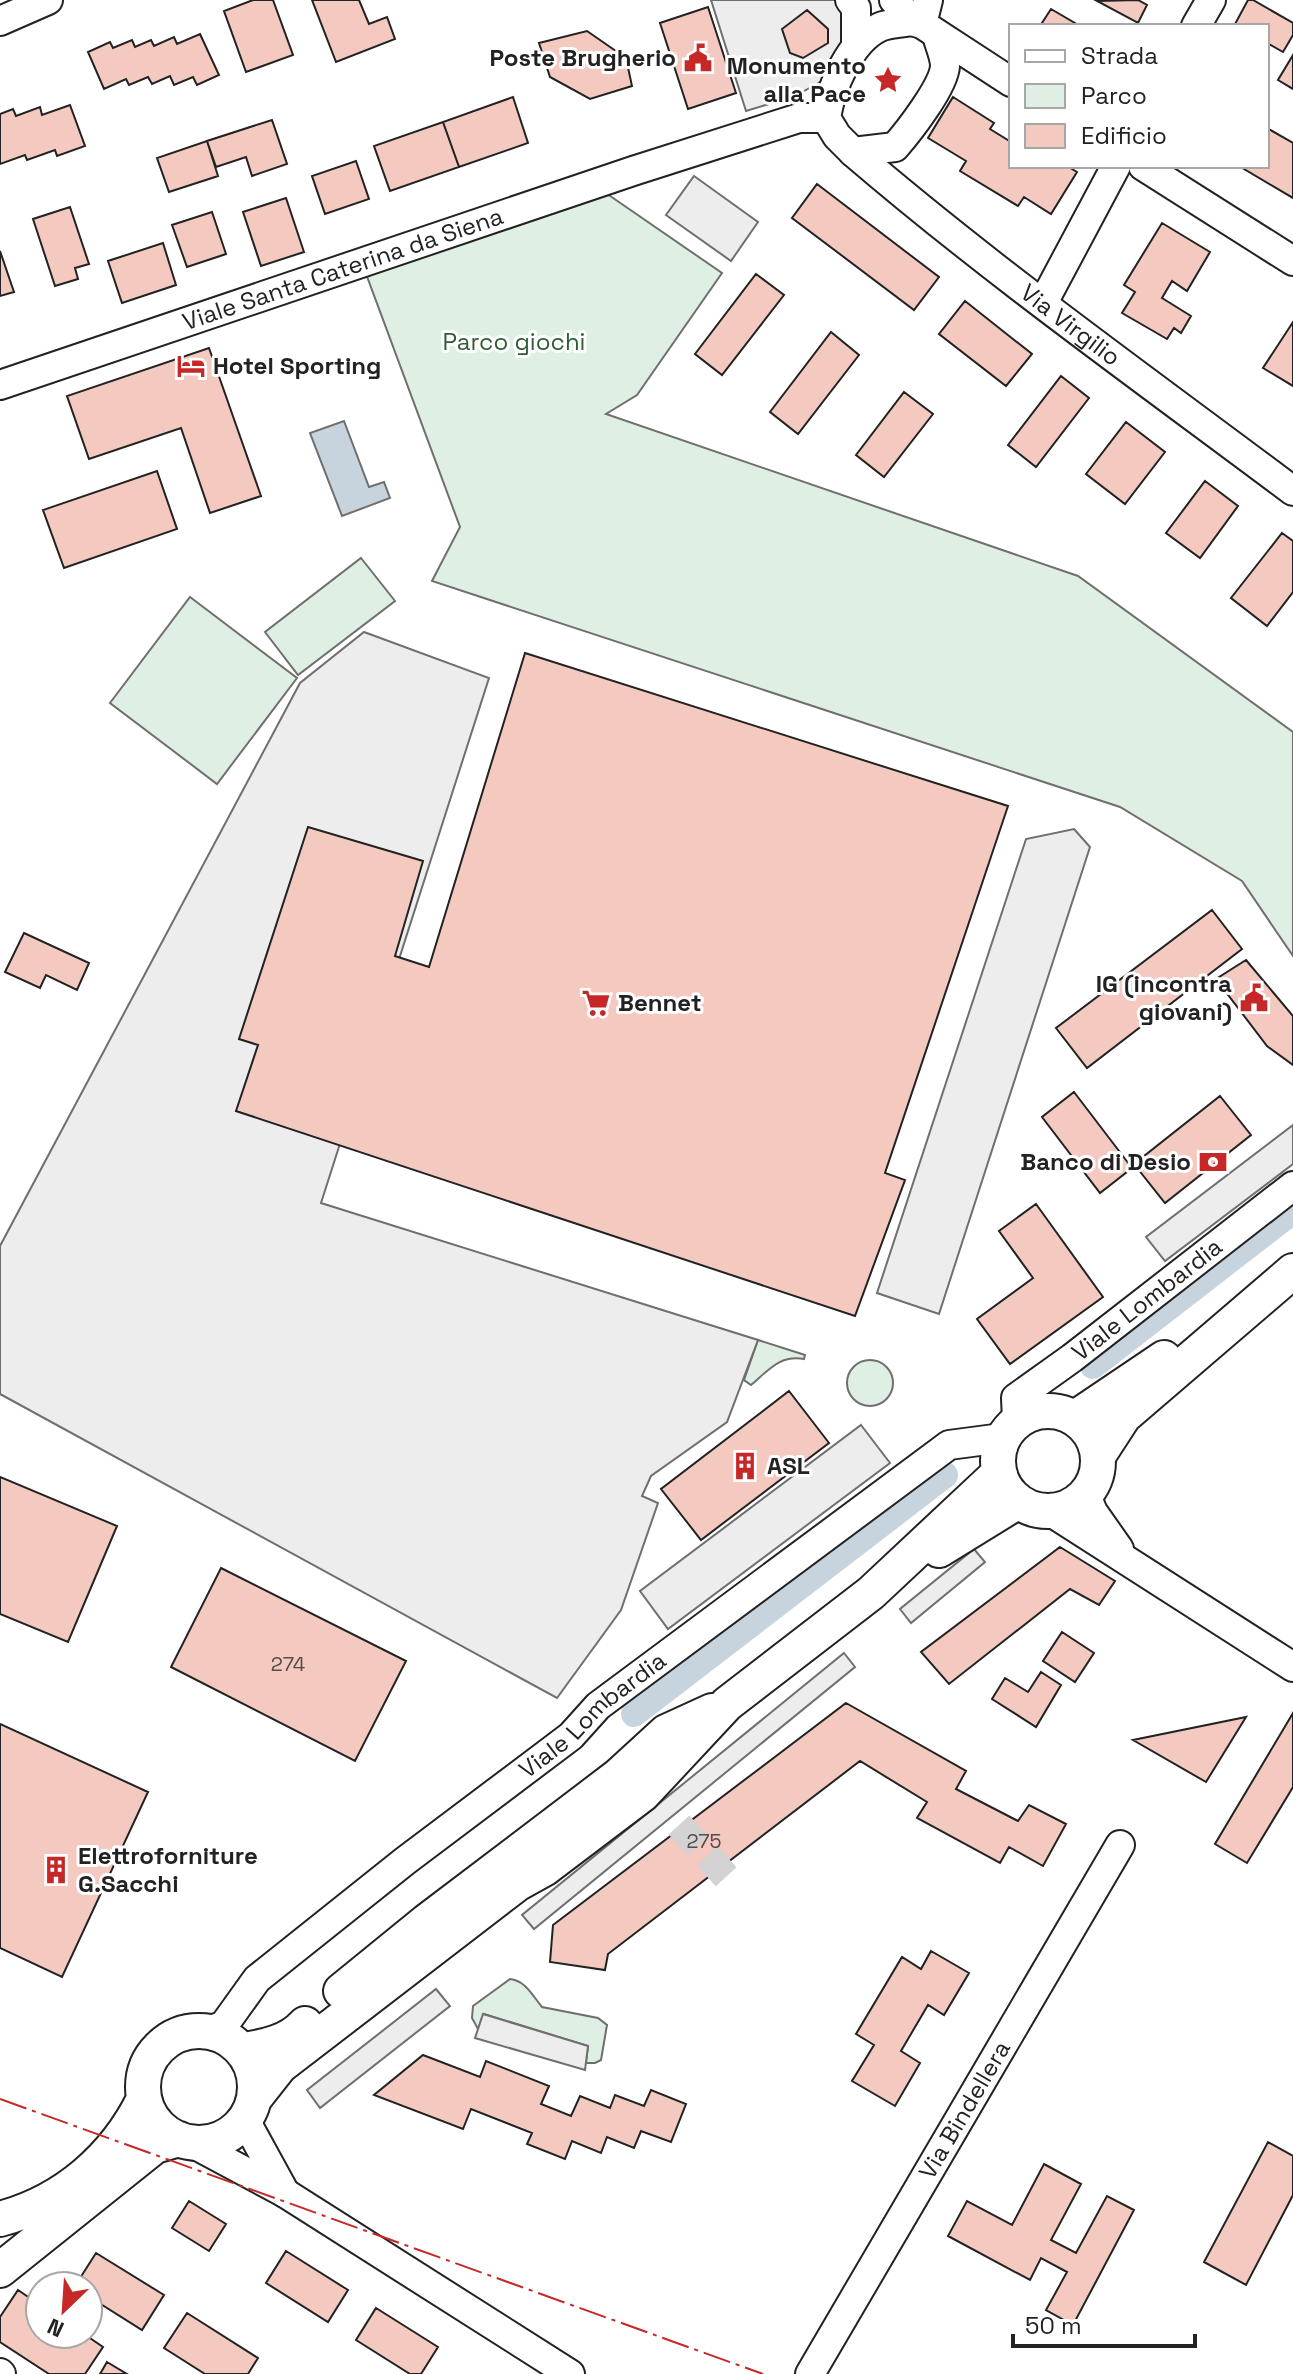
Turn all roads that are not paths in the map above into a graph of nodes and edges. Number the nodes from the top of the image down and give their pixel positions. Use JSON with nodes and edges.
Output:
{"nodes":[{"id":1,"x":48,"y":0,"type":"edge"},
{"id":2,"x":850,"y":0,"type":"edge"},
{"id":3,"x":1211,"y":0,"type":"edge"},
{"id":4,"x":919,"y":16,"type":"edge"},
{"id":5,"x":0,"y":21,"type":"edge"},
{"id":6,"x":1197,"y":24,"type":"edge"},
{"id":7,"x":856,"y":46,"type":"junction"},
{"id":8,"x":1009,"y":81,"type":"edge"},
{"id":9,"x":826,"y":118,"type":"junction"},
{"id":10,"x":853,"y":152,"type":"junction"},
{"id":11,"x":1115,"y":168,"type":"edge"},
{"id":12,"x":1146,"y":168,"type":"edge"},
{"id":13,"x":1293,"y":261,"type":"edge"},
{"id":14,"x":1043,"y":303,"type":"junction"},
{"id":15,"x":0,"y":385,"type":"edge"},
{"id":16,"x":1293,"y":491,"type":"edge"},
{"id":17,"x":1293,"y":1186,"type":"edge"},
{"id":18,"x":1292,"y":1272,"type":"edge"},
{"id":19,"x":1075,"y":1418,"type":"junction"},
{"id":20,"x":1010,"y":1429,"type":"junction"},
{"id":21,"x":1098,"y":1456,"type":"junction"},
{"id":22,"x":1008,"y":1488,"type":"junction"},
{"id":23,"x":1086,"y":1495,"type":"junction"},
{"id":24,"x":1051,"y":1512,"type":"junction"},
{"id":25,"x":1126,"y":1560,"type":"junction"},
{"id":26,"x":1293,"y":1667,"type":"edge"},
{"id":27,"x":727,"y":1704,"type":"junction"},
{"id":28,"x":1120,"y":1845,"type":"dead end"},
{"id":29,"x":209,"y":2031,"type":"junction"},
{"id":30,"x":242,"y":2050,"type":"junction"},
{"id":31,"x":144,"y":2099,"type":"junction"},
{"id":32,"x":250,"y":2110,"type":"junction"},
{"id":33,"x":185,"y":2141,"type":"junction"},
{"id":34,"x":285,"y":2193,"type":"junction"},
{"id":35,"x":0,"y":2219,"type":"edge"},
{"id":36,"x":0,"y":2270,"type":"edge"},
{"id":37,"x":570,"y":2374,"type":"edge"},
{"id":38,"x":810,"y":2374,"type":"edge"}],
"edges":[{"from":1,"to":5,"type":"street"},
{"from":2,"to":7,"type":"street"},
{"from":3,"to":6,"type":"street"},
{"from":4,"to":7,"type":"street"},
{"from":4,"to":8,"type":"street"},
{"from":4,"to":10,"type":"street"},
{"from":7,"to":9,"type":"street"},
{"from":9,"to":10,"type":"street"},
{"from":9,"to":15,"type":"street","name":"Viale Santa Caterina da Siena"},
{"from":10,"to":14,"type":"street","name":"Via Virgilio"},
{"from":11,"to":14,"type":"street"},
{"from":12,"to":13,"type":"street"},
{"from":14,"to":16,"type":"street","name":"Via Virgilio"},
{"from":17,"to":20,"type":"street","name":"Viale Lombardia"},
{"from":18,"to":19,"type":"main road"},
{"from":18,"to":21,"type":"main road"},
{"from":19,"to":20,"type":"main road"},
{"from":19,"to":21,"type":"main road"},
{"from":20,"to":22,"type":"main road"},
{"from":20,"to":29,"type":"street","name":"Viale Lombardia"},
{"from":21,"to":23,"type":"main road"},
{"from":22,"to":24,"type":"main road"},
{"from":22,"to":27,"type":"main road"},
{"from":23,"to":24,"type":"main road"},
{"from":23,"to":25,"type":"street"},
{"from":24,"to":25,"type":"street"},
{"from":25,"to":26,"type":"street"},
{"from":27,"to":30,"type":"main road"},
{"from":27,"to":32,"type":"main road"},
{"from":28,"to":38,"type":"street","name":"Via Bindellera"},
{"from":29,"to":30,"type":"main road"},
{"from":29,"to":31,"type":"main road"},
{"from":30,"to":32,"type":"main road"},
{"from":31,"to":33,"type":"main road"},
{"from":31,"to":35,"type":"main road"},
{"from":32,"to":33,"type":"main road"},
{"from":32,"to":34,"type":"street"},
{"from":33,"to":34,"type":"street"},
{"from":33,"to":36,"type":"main road"},
{"from":34,"to":37,"type":"street"}]}
